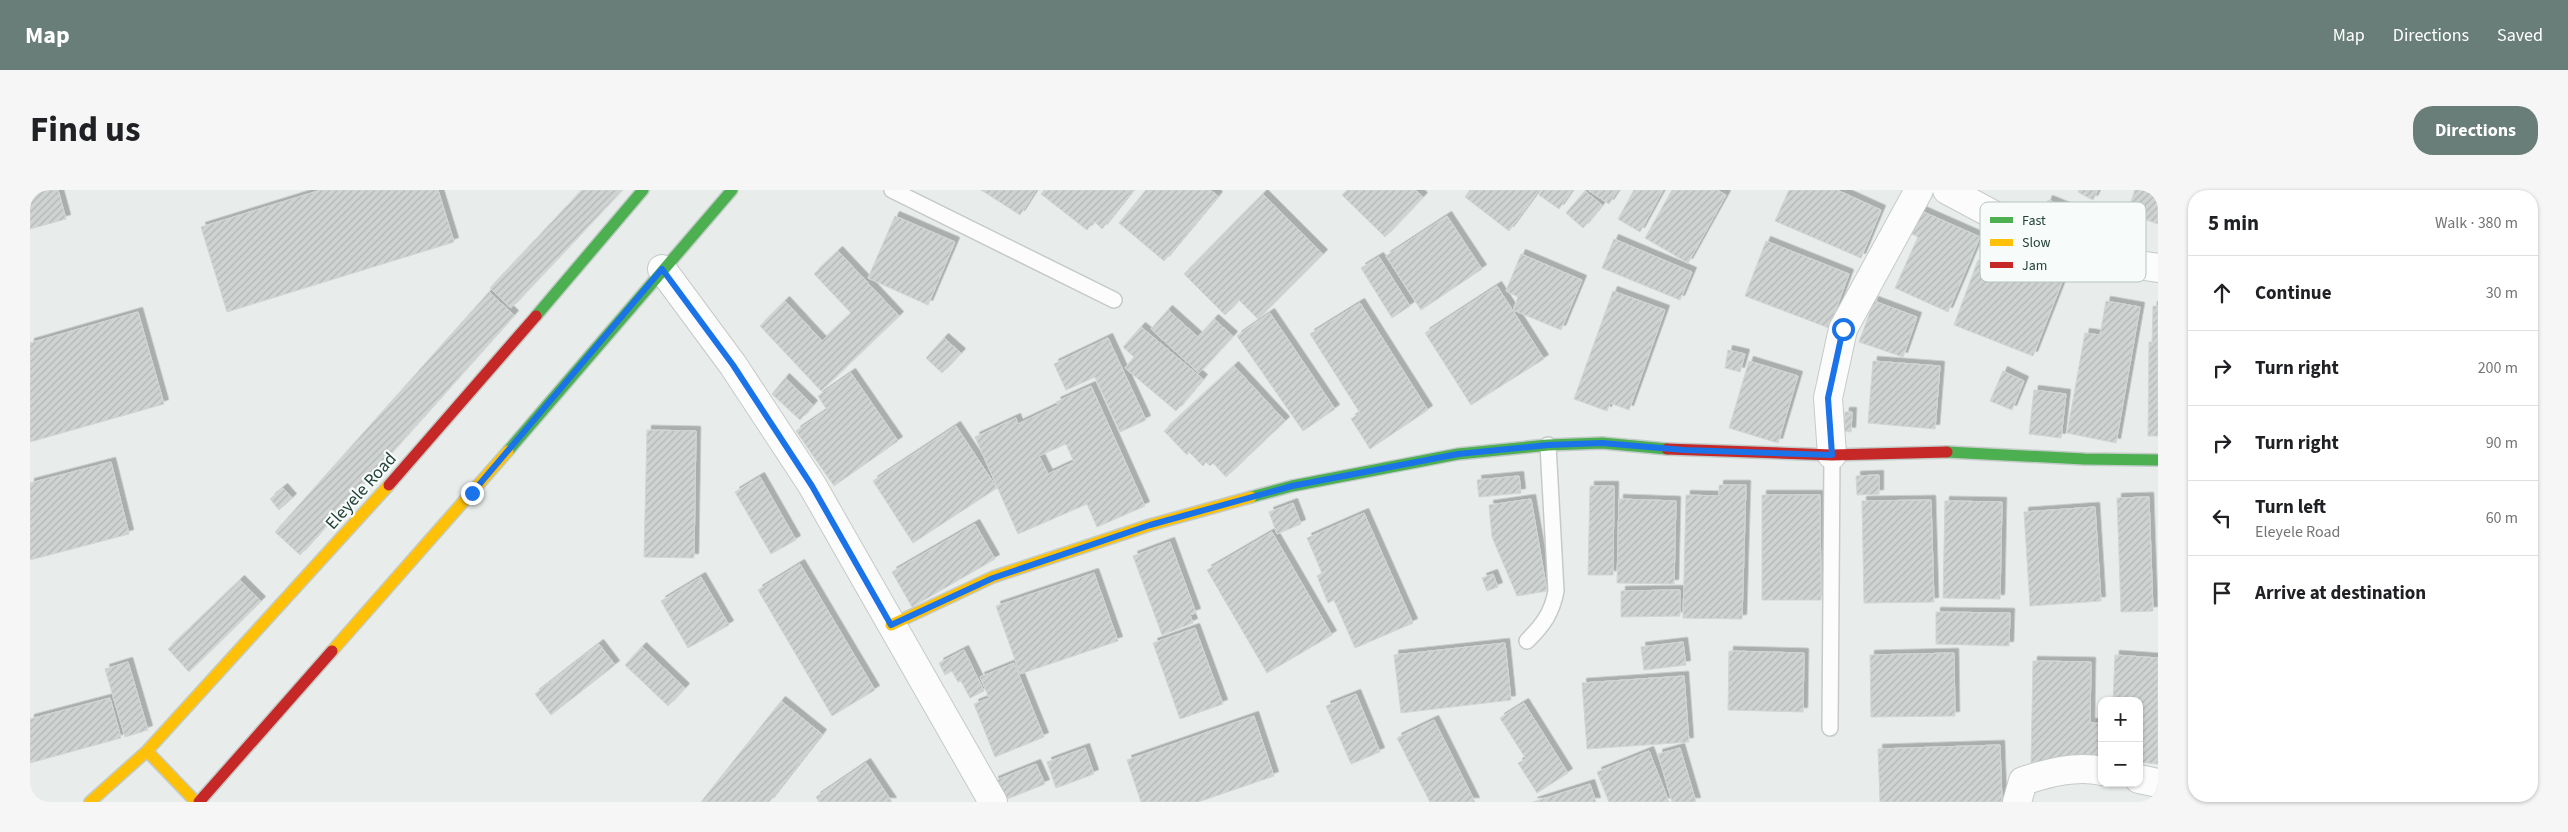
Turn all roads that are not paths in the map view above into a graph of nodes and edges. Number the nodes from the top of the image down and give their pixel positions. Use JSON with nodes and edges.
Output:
{"nodes":[{"id":1,"x":643,"y":190,"type":"edge"},
{"id":2,"x":732,"y":190,"type":"edge"},
{"id":3,"x":892,"y":190,"type":"edge"},
{"id":4,"x":1919,"y":190,"type":"edge"},
{"id":5,"x":1947,"y":190,"type":"edge"},
{"id":6,"x":1980,"y":208,"type":"edge"},
{"id":7,"x":662,"y":269,"type":"junction"},
{"id":8,"x":1114,"y":300,"type":"dead end"},
{"id":9,"x":1548,"y":445,"type":"junction"},
{"id":10,"x":1832,"y":455,"type":"junction"},
{"id":11,"x":2158,"y":460,"type":"edge"},
{"id":12,"x":891,"y":625,"type":"junction"},
{"id":13,"x":1527,"y":640,"type":"dead end"},
{"id":14,"x":1830,"y":728,"type":"dead end"},
{"id":15,"x":147,"y":751,"type":"junction"},
{"id":16,"x":2098,"y":770,"type":"edge"},
{"id":17,"x":2143,"y":780,"type":"edge"},
{"id":18,"x":2158,"y":783,"type":"edge"},
{"id":19,"x":90,"y":802,"type":"edge"},
{"id":20,"x":198,"y":802,"type":"edge"},
{"id":21,"x":992,"y":802,"type":"edge"},
{"id":22,"x":2017,"y":802,"type":"edge"}],
"edges":[{"from":1,"to":15,"type":"main road","name":"Eleyele Road"},
{"from":2,"to":7,"type":"main road"},
{"from":3,"to":8,"type":"lane"},
{"from":4,"to":10,"type":"street"},
{"from":5,"to":6,"type":"street"},
{"from":7,"to":12,"type":"street"},
{"from":7,"to":20,"type":"main road"},
{"from":9,"to":10,"type":"main road"},
{"from":9,"to":12,"type":"main road"},
{"from":9,"to":13,"type":"lane"},
{"from":10,"to":11,"type":"main road"},
{"from":10,"to":14,"type":"lane"},
{"from":12,"to":21,"type":"street"},
{"from":15,"to":19,"type":"main road","name":"Eleyele Road"},
{"from":15,"to":20,"type":"main road"},
{"from":16,"to":22,"type":"street"},
{"from":17,"to":18,"type":"street"}]}
